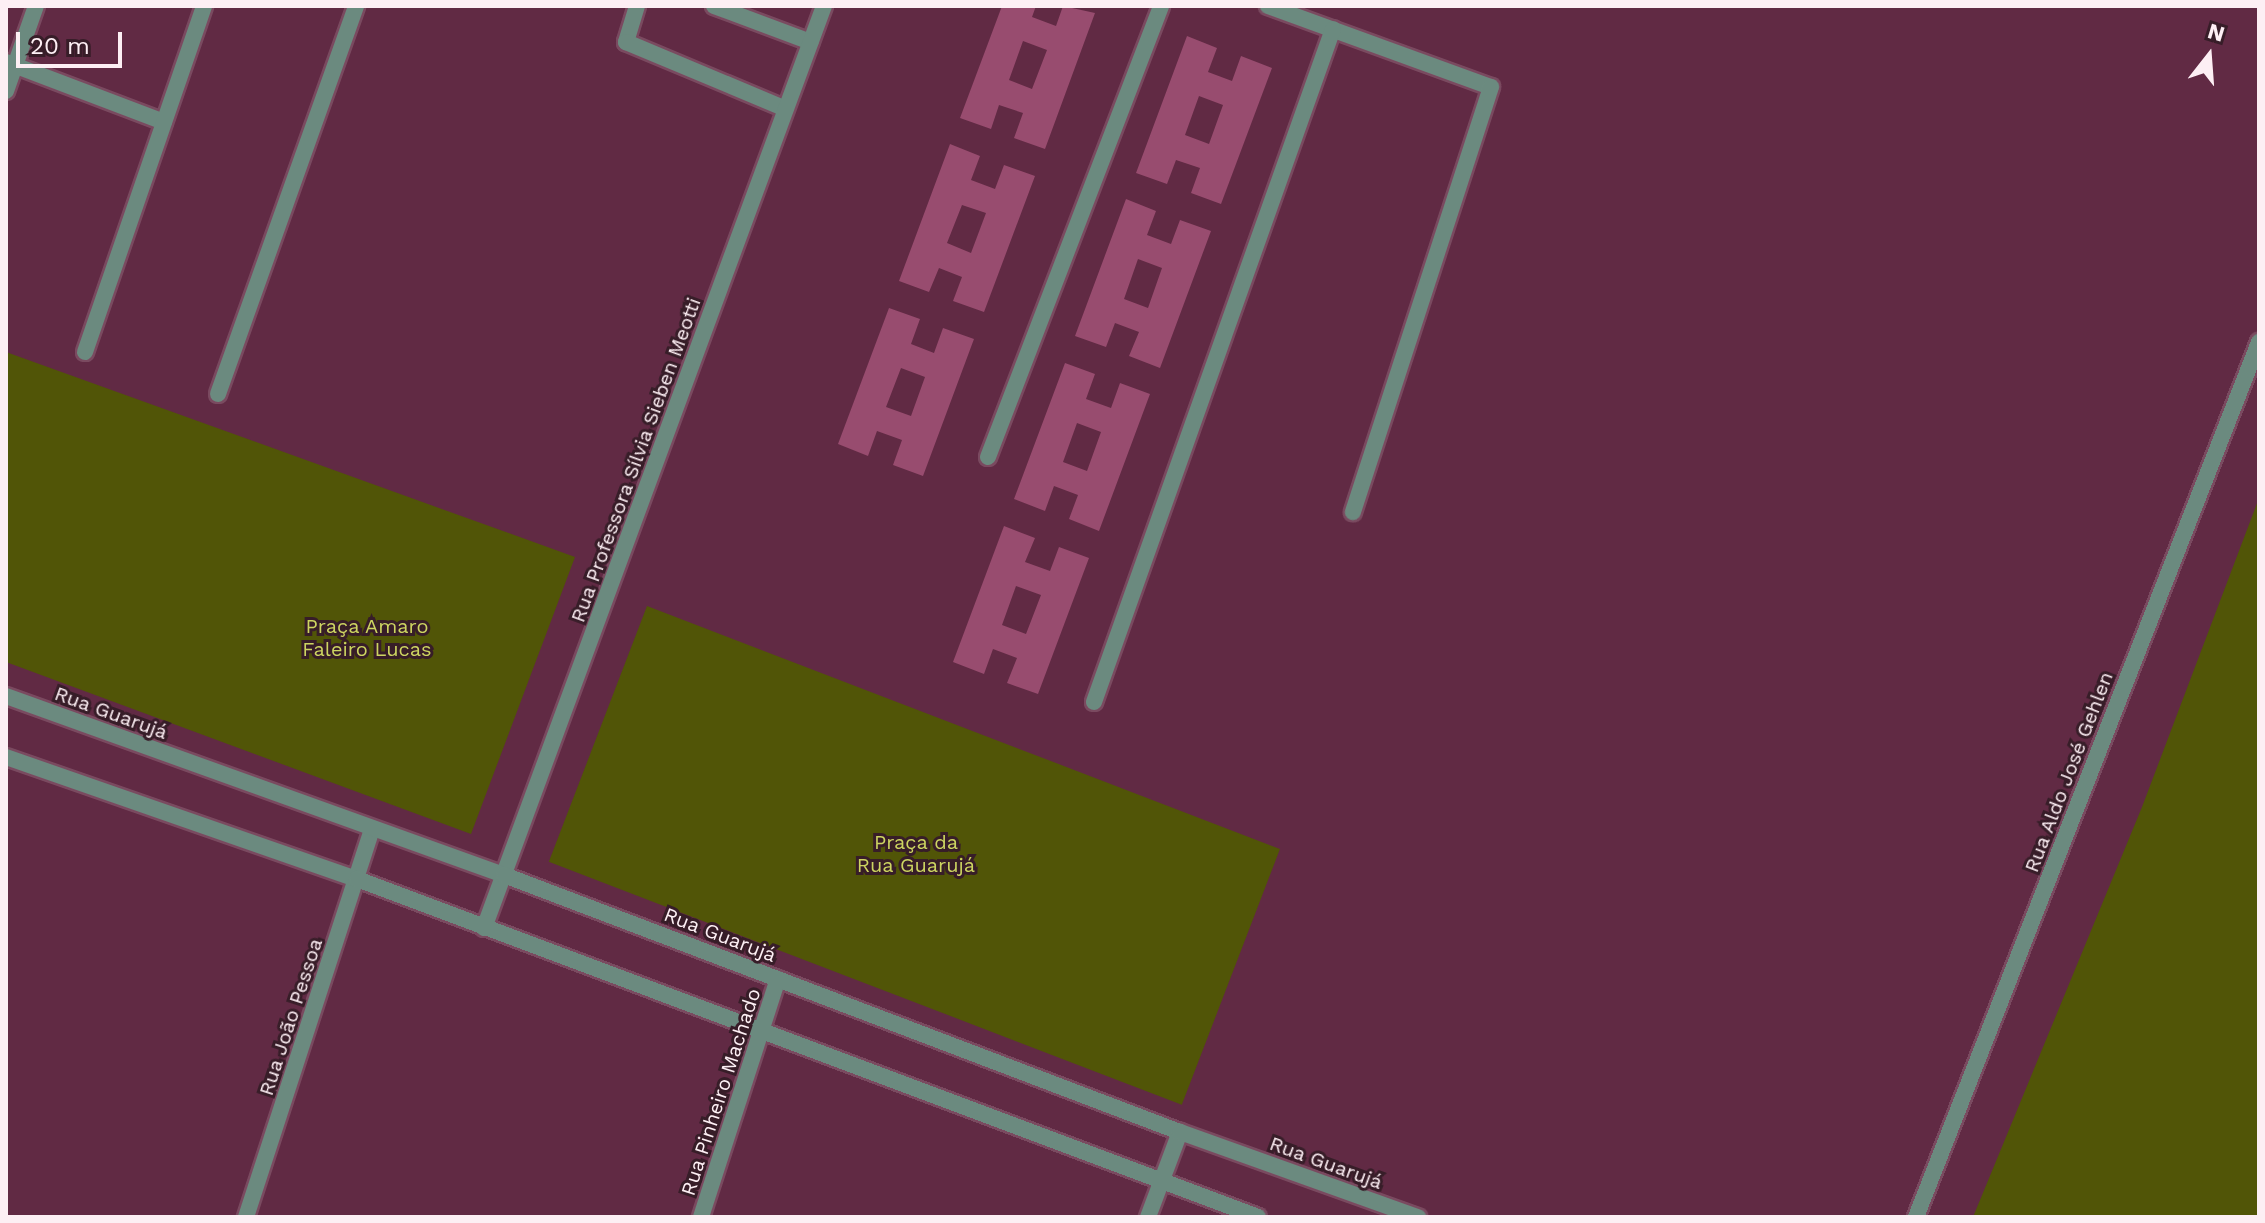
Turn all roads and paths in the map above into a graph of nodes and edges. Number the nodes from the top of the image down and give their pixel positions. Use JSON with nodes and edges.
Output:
{"nodes":[{"id":1,"x":36,"y":6,"type":"edge"},
{"id":2,"x":204,"y":6,"type":"edge"},
{"id":3,"x":356,"y":6,"type":"edge"},
{"id":4,"x":637,"y":6,"type":"edge"},
{"id":5,"x":714,"y":6,"type":"edge"},
{"id":6,"x":824,"y":6,"type":"edge"},
{"id":7,"x":1161,"y":6,"type":"edge"},
{"id":8,"x":1268,"y":6,"type":"edge"},
{"id":9,"x":1333,"y":29,"type":"junction"},
{"id":10,"x":811,"y":42,"type":"junction"},
{"id":11,"x":10,"y":63,"type":"edge"},
{"id":12,"x":6,"y":91,"type":"edge"},
{"id":13,"x":786,"y":109,"type":"junction"},
{"id":14,"x":164,"y":122,"type":"junction"},
{"id":15,"x":2259,"y":342,"type":"edge"},
{"id":16,"x":85,"y":352,"type":"dead end"},
{"id":17,"x":218,"y":394,"type":"dead end"},
{"id":18,"x":988,"y":457,"type":"dead end"},
{"id":19,"x":1353,"y":512,"type":"dead end"},
{"id":20,"x":6,"y":696,"type":"edge"},
{"id":21,"x":1094,"y":702,"type":"dead end"},
{"id":22,"x":6,"y":757,"type":"edge"},
{"id":23,"x":372,"y":829,"type":"junction"},
{"id":24,"x":504,"y":875,"type":"junction"},
{"id":25,"x":357,"y":879,"type":"junction"},
{"id":26,"x":484,"y":928,"type":"junction"},
{"id":27,"x":778,"y":979,"type":"junction"},
{"id":28,"x":764,"y":1032,"type":"junction"},
{"id":29,"x":1180,"y":1132,"type":"junction"},
{"id":30,"x":1162,"y":1182,"type":"junction"},
{"id":31,"x":246,"y":1217,"type":"edge"},
{"id":32,"x":701,"y":1217,"type":"edge"},
{"id":33,"x":1148,"y":1217,"type":"edge"},
{"id":34,"x":1258,"y":1217,"type":"edge"},
{"id":35,"x":1418,"y":1217,"type":"edge"},
{"id":36,"x":1916,"y":1217,"type":"edge"}],
"edges":[{"from":1,"to":11,"type":"street"},
{"from":2,"to":14,"type":"street"},
{"from":3,"to":17,"type":"street"},
{"from":4,"to":13,"type":"street"},
{"from":5,"to":10,"type":"street"},
{"from":6,"to":10,"type":"street","name":"Rua Professora Sílvia Sieben Meotti"},
{"from":7,"to":18,"type":"street"},
{"from":8,"to":9,"type":"street"},
{"from":9,"to":19,"type":"street"},
{"from":9,"to":21,"type":"street"},
{"from":10,"to":13,"type":"street","name":"Rua Professora Sílvia Sieben Meotti"},
{"from":11,"to":12,"type":"street"},
{"from":11,"to":14,"type":"street"},
{"from":13,"to":24,"type":"street","name":"Rua Professora Sílvia Sieben Meotti"},
{"from":14,"to":16,"type":"street"},
{"from":15,"to":36,"type":"street","name":"Rua Aldo José Gehlen"},
{"from":20,"to":23,"type":"street","name":"Rua Guarujá"},
{"from":22,"to":25,"type":"street"},
{"from":23,"to":24,"type":"street","name":"Rua Guarujá"},
{"from":23,"to":25,"type":"street","name":"Rua João Pessoa"},
{"from":24,"to":26,"type":"street","name":"Rua Professora Sílvia Sieben Meotti"},
{"from":24,"to":27,"type":"street","name":"Rua Guarujá"},
{"from":25,"to":26,"type":"street"},
{"from":25,"to":31,"type":"street","name":"Rua João Pessoa"},
{"from":26,"to":28,"type":"street"},
{"from":27,"to":28,"type":"street","name":"Rua Pinheiro Machado"},
{"from":27,"to":29,"type":"street","name":"Rua Guarujá"},
{"from":28,"to":30,"type":"street"},
{"from":28,"to":32,"type":"street","name":"Rua Pinheiro Machado"},
{"from":29,"to":30,"type":"street"},
{"from":29,"to":35,"type":"street","name":"Rua Guarujá"},
{"from":30,"to":33,"type":"street"},
{"from":30,"to":34,"type":"street"}]}
